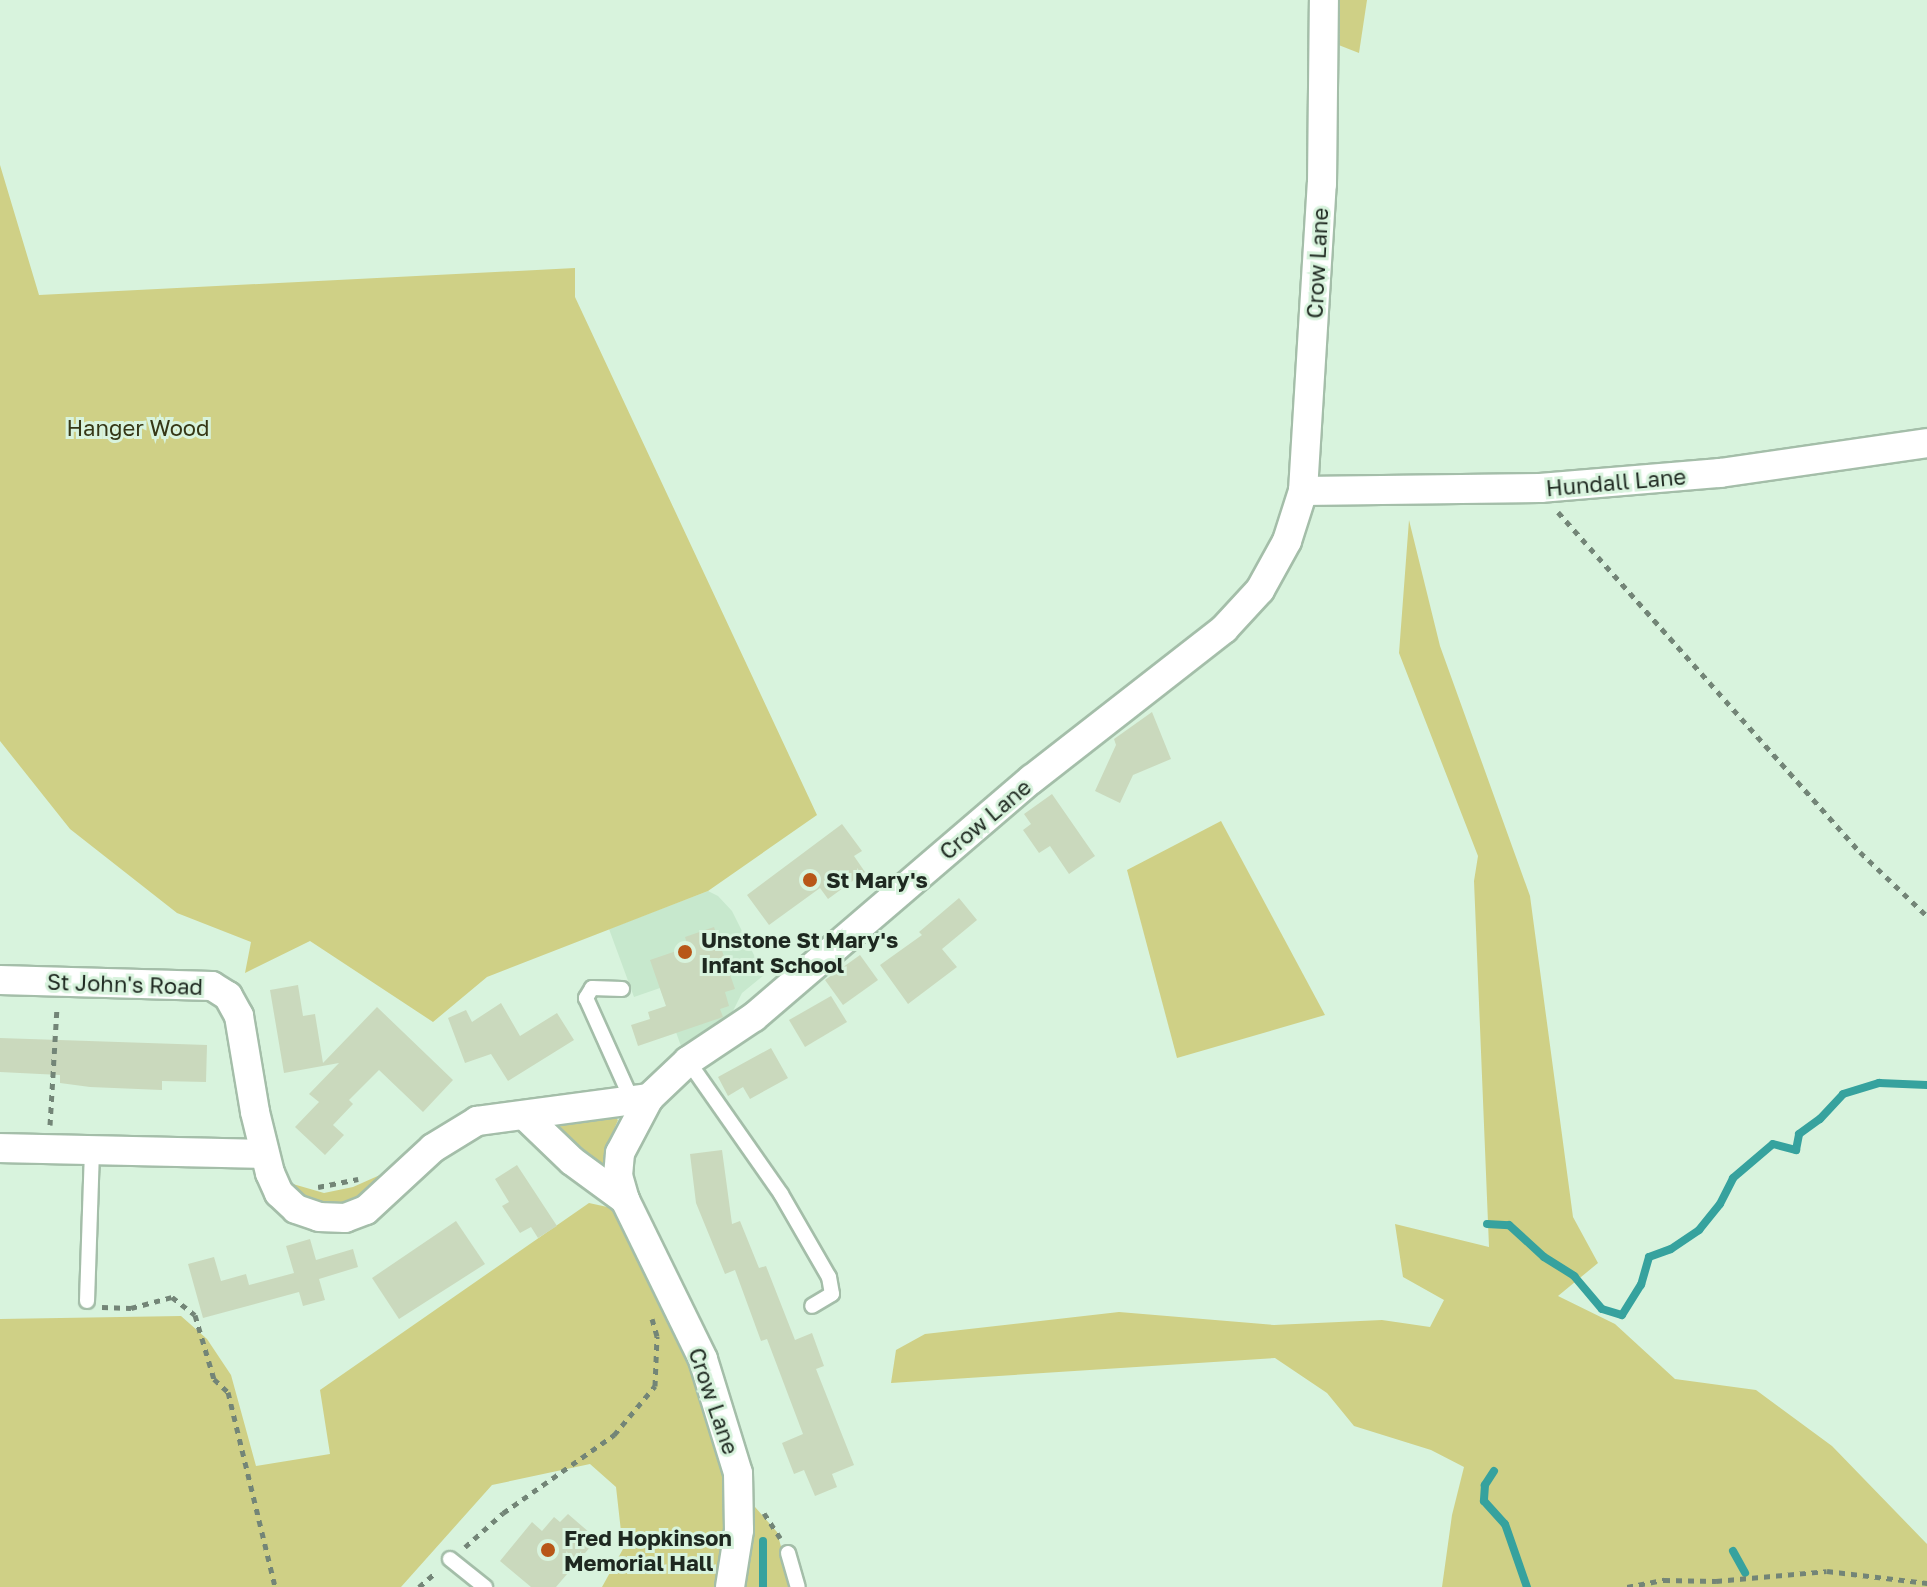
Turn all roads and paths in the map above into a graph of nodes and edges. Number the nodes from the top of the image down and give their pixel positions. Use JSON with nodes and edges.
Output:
{"nodes":[{"id":1,"x":1324,"y":0,"type":"edge"},
{"id":2,"x":1927,"y":443,"type":"edge"},
{"id":3,"x":1540,"y":488,"type":"junction"},
{"id":4,"x":1303,"y":491,"type":"junction"},
{"id":5,"x":1927,"y":916,"type":"edge"},
{"id":6,"x":0,"y":980,"type":"edge"},
{"id":7,"x":59,"y":981,"type":"junction"},
{"id":8,"x":622,"y":989,"type":"dead end"},
{"id":9,"x":688,"y":1061,"type":"junction"},
{"id":10,"x":640,"y":1098,"type":"junction"},
{"id":11,"x":524,"y":1115,"type":"junction"},
{"id":12,"x":0,"y":1148,"type":"edge"},
{"id":13,"x":49,"y":1150,"type":"junction"},
{"id":14,"x":92,"y":1152,"type":"junction"},
{"id":15,"x":264,"y":1154,"type":"junction"},
{"id":16,"x":366,"y":1176,"type":"dead end"},
{"id":17,"x":311,"y":1185,"type":"dead end"},
{"id":18,"x":625,"y":1200,"type":"junction"},
{"id":19,"x":87,"y":1301,"type":"joint"},
{"id":20,"x":812,"y":1306,"type":"dead end"},
{"id":21,"x":648,"y":1307,"type":"dead end"},
{"id":22,"x":788,"y":1553,"type":"dead end"},
{"id":23,"x":450,"y":1559,"type":"joint"},
{"id":24,"x":1927,"y":1583,"type":"edge"},
{"id":25,"x":275,"y":1587,"type":"edge"},
{"id":26,"x":485,"y":1587,"type":"edge"},
{"id":27,"x":730,"y":1587,"type":"edge"},
{"id":28,"x":798,"y":1587,"type":"edge"},
{"id":29,"x":1627,"y":1587,"type":"edge"}],
"edges":[{"from":1,"to":4,"type":"street","name":"Crow Lane"},
{"from":2,"to":3,"type":"street","name":"Hundall Lane"},
{"from":3,"to":4,"type":"street","name":"Hundall Lane"},
{"from":3,"to":5,"type":"path"},
{"from":4,"to":9,"type":"street","name":"Crow Lane"},
{"from":6,"to":7,"type":"street","name":"St John's Road"},
{"from":7,"to":13,"type":"path"},
{"from":7,"to":15,"type":"street","name":"St John's Road"},
{"from":8,"to":10,"type":"lane"},
{"from":9,"to":10,"type":"street","name":"Crow Lane"},
{"from":9,"to":20,"type":"lane"},
{"from":10,"to":11,"type":"street","name":"St John's Road"},
{"from":10,"to":18,"type":"street","name":"Crow Lane"},
{"from":11,"to":15,"type":"street","name":"St John's Road"},
{"from":11,"to":18,"type":"street"},
{"from":12,"to":13,"type":"street"},
{"from":13,"to":14,"type":"street"},
{"from":14,"to":15,"type":"street"},
{"from":14,"to":19,"type":"lane"},
{"from":16,"to":17,"type":"path"},
{"from":18,"to":27,"type":"street","name":"Crow Lane"},
{"from":19,"to":25,"type":"path"},
{"from":21,"to":23,"type":"path"},
{"from":22,"to":28,"type":"lane"},
{"from":23,"to":26,"type":"lane"},
{"from":24,"to":29,"type":"path"}]}
